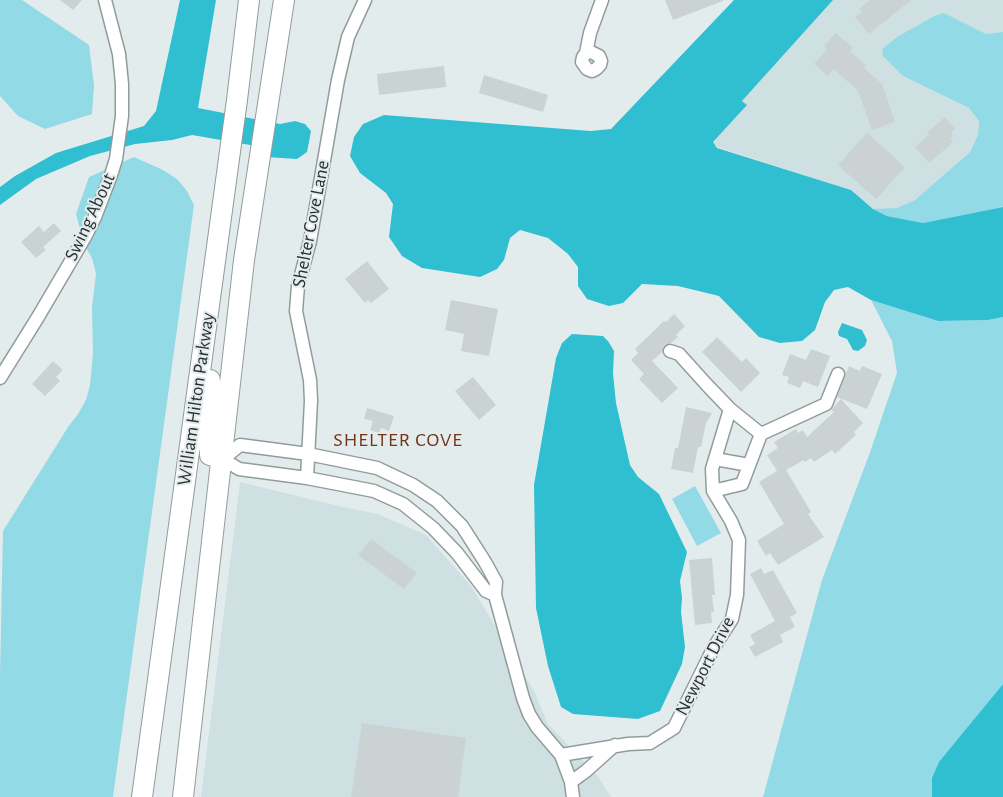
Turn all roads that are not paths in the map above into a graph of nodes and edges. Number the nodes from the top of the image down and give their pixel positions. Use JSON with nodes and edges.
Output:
{"nodes":[{"id":1,"x":105,"y":0,"type":"edge"},
{"id":2,"x":249,"y":0,"type":"edge"},
{"id":3,"x":284,"y":0,"type":"edge"},
{"id":4,"x":365,"y":0,"type":"edge"},
{"id":5,"x":602,"y":0,"type":"edge"},
{"id":6,"x":586,"y":53,"type":"dead end"},
{"id":7,"x":212,"y":279,"type":"junction"},
{"id":8,"x":670,"y":351,"type":"dead end"},
{"id":9,"x":838,"y":374,"type":"dead end"},
{"id":10,"x":0,"y":378,"type":"edge"},
{"id":11,"x":730,"y":409,"type":"junction"},
{"id":12,"x":760,"y":434,"type":"junction"},
{"id":13,"x":308,"y":454,"type":"junction"},
{"id":14,"x":222,"y":458,"type":"junction"},
{"id":15,"x":715,"y":459,"type":"junction"},
{"id":16,"x":749,"y":465,"type":"junction"},
{"id":17,"x":307,"y":478,"type":"junction"},
{"id":18,"x":713,"y":491,"type":"junction"},
{"id":19,"x":495,"y":595,"type":"junction"},
{"id":20,"x":615,"y":746,"type":"junction"},
{"id":21,"x":561,"y":755,"type":"junction"},
{"id":22,"x":571,"y":782,"type":"junction"},
{"id":23,"x":142,"y":797,"type":"edge"},
{"id":24,"x":183,"y":797,"type":"edge"},
{"id":25,"x":573,"y":797,"type":"edge"}],
"edges":[{"from":1,"to":10,"type":"street","name":"Swing About"},
{"from":2,"to":7,"type":"highway","name":"William Hilton Parkway"},
{"from":3,"to":14,"type":"highway","name":"William Hilton Parkway"},
{"from":4,"to":13,"type":"street","name":"Shelter Cove Lane"},
{"from":5,"to":6,"type":"street"},
{"from":7,"to":14,"type":"highway"},
{"from":7,"to":23,"type":"highway","name":"William Hilton Parkway"},
{"from":8,"to":11,"type":"street"},
{"from":9,"to":12,"type":"street"},
{"from":11,"to":12,"type":"street"},
{"from":11,"to":15,"type":"street"},
{"from":12,"to":16,"type":"street"},
{"from":13,"to":14,"type":"street"},
{"from":13,"to":17,"type":"street","name":"Shelter Cove Lane"},
{"from":13,"to":19,"type":"street"},
{"from":14,"to":17,"type":"street"},
{"from":14,"to":24,"type":"highway","name":"William Hilton Parkway"},
{"from":15,"to":16,"type":"street"},
{"from":15,"to":18,"type":"street"},
{"from":16,"to":18,"type":"street"},
{"from":17,"to":19,"type":"street"},
{"from":18,"to":20,"type":"street","name":"Newport Drive"},
{"from":19,"to":21,"type":"street"},
{"from":20,"to":21,"type":"street","name":"Newport Drive"},
{"from":20,"to":22,"type":"street"},
{"from":21,"to":22,"type":"street"},
{"from":22,"to":25,"type":"street"}]}
